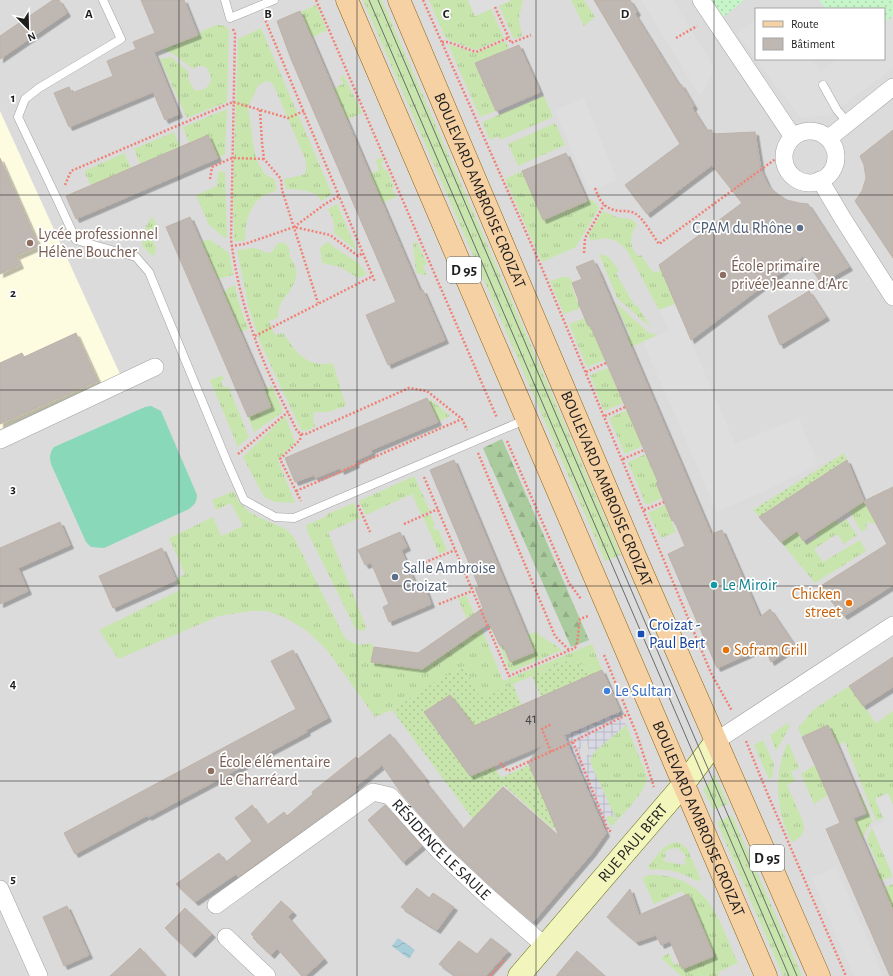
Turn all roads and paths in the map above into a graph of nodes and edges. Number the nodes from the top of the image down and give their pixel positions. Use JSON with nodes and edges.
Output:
{"nodes":[{"id":1,"x":103,"y":0,"type":"edge"},
{"id":2,"x":225,"y":0,"type":"edge"},
{"id":3,"x":274,"y":0,"type":"edge"},
{"id":4,"x":316,"y":0,"type":"edge"},
{"id":5,"x":347,"y":0,"type":"edge"},
{"id":6,"x":398,"y":0,"type":"edge"},
{"id":7,"x":423,"y":0,"type":"edge"},
{"id":8,"x":701,"y":0,"type":"edge"},
{"id":9,"x":260,"y":6,"type":"junction"},
{"id":10,"x":495,"y":7,"type":"dead end"},
{"id":11,"x":230,"y":18,"type":"junction"},
{"id":12,"x":691,"y":29,"type":"dead end"},
{"id":13,"x":531,"y":35,"type":"dead end"},
{"id":14,"x":508,"y":38,"type":"junction"},
{"id":15,"x":676,"y":38,"type":"dead end"},
{"id":16,"x":442,"y":42,"type":"junction"},
{"id":17,"x":823,"y":85,"type":"dead end"},
{"id":18,"x":893,"y":87,"type":"edge"},
{"id":19,"x":233,"y":102,"type":"junction"},
{"id":20,"x":260,"y":110,"type":"junction"},
{"id":21,"x":304,"y":111,"type":"junction"},
{"id":22,"x":848,"y":123,"type":"junction"},
{"id":23,"x":829,"y":138,"type":"junction"},
{"id":24,"x":789,"y":144,"type":"junction"},
{"id":25,"x":232,"y":158,"type":"junction"},
{"id":26,"x":264,"y":159,"type":"junction"},
{"id":27,"x":210,"y":179,"type":"dead end"},
{"id":28,"x":820,"y":180,"type":"junction"},
{"id":29,"x":595,"y":188,"type":"dead end"},
{"id":30,"x":340,"y":196,"type":"junction"},
{"id":31,"x":58,"y":201,"type":"junction"},
{"id":32,"x":604,"y":205,"type":"junction"},
{"id":33,"x":294,"y":227,"type":"junction"},
{"id":34,"x":231,"y":246,"type":"junction"},
{"id":35,"x":363,"y":253,"type":"junction"},
{"id":36,"x":584,"y":253,"type":"dead end"},
{"id":37,"x":373,"y":276,"type":"junction"},
{"id":38,"x":376,"y":282,"type":"dead end"},
{"id":39,"x":893,"y":296,"type":"edge"},
{"id":40,"x":318,"y":304,"type":"junction"},
{"id":41,"x":255,"y":336,"type":"junction"},
{"id":42,"x":606,"y":363,"type":"dead end"},
{"id":43,"x":155,"y":367,"type":"dead end"},
{"id":44,"x":586,"y":372,"type":"junction"},
{"id":45,"x":625,"y":407,"type":"dead end"},
{"id":46,"x":288,"y":412,"type":"junction"},
{"id":47,"x":604,"y":416,"type":"junction"},
{"id":48,"x":462,"y":419,"type":"junction"},
{"id":49,"x":528,"y":419,"type":"junction"},
{"id":50,"x":502,"y":430,"type":"junction"},
{"id":51,"x":301,"y":434,"type":"junction"},
{"id":52,"x":0,"y":440,"type":"edge"},
{"id":53,"x":473,"y":442,"type":"junction"},
{"id":54,"x":644,"y":450,"type":"dead end"},
{"id":55,"x":478,"y":454,"type":"dead end"},
{"id":56,"x":226,"y":459,"type":"junction"},
{"id":57,"x":623,"y":459,"type":"junction"},
{"id":58,"x":419,"y":466,"type":"junction"},
{"id":59,"x":296,"y":491,"type":"junction"},
{"id":60,"x":664,"y":502,"type":"dead end"},
{"id":61,"x":438,"y":509,"type":"junction"},
{"id":62,"x":644,"y":510,"type":"junction"},
{"id":63,"x":361,"y":512,"type":"dead end"},
{"id":64,"x":307,"y":513,"type":"junction"},
{"id":65,"x":404,"y":524,"type":"dead end"},
{"id":66,"x":370,"y":532,"type":"dead end"},
{"id":67,"x":455,"y":550,"type":"junction"},
{"id":68,"x":421,"y":564,"type":"dead end"},
{"id":69,"x":472,"y":591,"type":"junction"},
{"id":70,"x":583,"y":601,"type":"dead end"},
{"id":71,"x":439,"y":604,"type":"dead end"},
{"id":72,"x":591,"y":622,"type":"dead end"},
{"id":73,"x":893,"y":625,"type":"edge"},
{"id":74,"x":570,"y":651,"type":"junction"},
{"id":75,"x":603,"y":651,"type":"dead end"},
{"id":76,"x":628,"y":714,"type":"junction"},
{"id":77,"x":552,"y":724,"type":"dead end"},
{"id":78,"x":740,"y":724,"type":"junction"},
{"id":79,"x":716,"y":741,"type":"junction"},
{"id":80,"x":572,"y":742,"type":"junction"},
{"id":81,"x":551,"y":752,"type":"junction"},
{"id":82,"x":500,"y":763,"type":"dead end"},
{"id":83,"x":683,"y":784,"type":"junction"},
{"id":84,"x":663,"y":808,"type":"junction"},
{"id":85,"x":612,"y":832,"type":"dead end"},
{"id":86,"x":0,"y":889,"type":"edge"},
{"id":87,"x":216,"y":904,"type":"dead end"},
{"id":88,"x":226,"y":937,"type":"dead end"},
{"id":89,"x":545,"y":946,"type":"junction"},
{"id":90,"x":506,"y":957,"type":"dead end"},
{"id":91,"x":39,"y":976,"type":"edge"},
{"id":92,"x":267,"y":976,"type":"edge"},
{"id":93,"x":490,"y":976,"type":"edge"},
{"id":94,"x":519,"y":976,"type":"edge"},
{"id":95,"x":766,"y":976,"type":"edge"},
{"id":96,"x":819,"y":976,"type":"edge"},
{"id":97,"x":846,"y":976,"type":"edge"}],
"edges":[{"from":1,"to":31,"type":"lane"},
{"from":2,"to":11,"type":"lane"},
{"from":3,"to":9,"type":"lane"},
{"from":4,"to":50,"type":"path"},
{"from":5,"to":49,"type":"main road","name":"BOULEVARD AMBROISE CROIZAT","number":"D 95"},
{"from":6,"to":79,"type":"main road","name":"BOULEVARD AMBROISE CROIZAT","number":"D 95"},
{"from":7,"to":16,"type":"path"},
{"from":8,"to":24,"type":"street"},
{"from":9,"to":11,"type":"lane"},
{"from":9,"to":21,"type":"path"},
{"from":10,"to":14,"type":"path"},
{"from":11,"to":19,"type":"path"},
{"from":12,"to":15,"type":"path"},
{"from":13,"to":14,"type":"path"},
{"from":14,"to":16,"type":"path"},
{"from":16,"to":44,"type":"path"},
{"from":17,"to":22,"type":"lane"},
{"from":18,"to":22,"type":"street"},
{"from":19,"to":20,"type":"path"},
{"from":19,"to":25,"type":"path"},
{"from":19,"to":31,"type":"path"},
{"from":20,"to":21,"type":"path"},
{"from":20,"to":26,"type":"path"},
{"from":21,"to":30,"type":"path"},
{"from":22,"to":23,"type":"street"},
{"from":23,"to":24,"type":"street"},
{"from":23,"to":28,"type":"street"},
{"from":24,"to":28,"type":"street"},
{"from":24,"to":32,"type":"path"},
{"from":25,"to":26,"type":"path"},
{"from":25,"to":27,"type":"path"},
{"from":25,"to":34,"type":"path"},
{"from":26,"to":33,"type":"path"},
{"from":28,"to":39,"type":"street"},
{"from":29,"to":32,"type":"path"},
{"from":30,"to":33,"type":"path"},
{"from":30,"to":35,"type":"path"},
{"from":31,"to":56,"type":"lane"},
{"from":32,"to":36,"type":"path"},
{"from":33,"to":34,"type":"path"},
{"from":33,"to":35,"type":"path"},
{"from":33,"to":40,"type":"path"},
{"from":34,"to":41,"type":"path"},
{"from":35,"to":37,"type":"path"},
{"from":37,"to":38,"type":"path"},
{"from":37,"to":40,"type":"path"},
{"from":40,"to":41,"type":"path"},
{"from":41,"to":46,"type":"path"},
{"from":42,"to":44,"type":"path"},
{"from":43,"to":52,"type":"street"},
{"from":44,"to":47,"type":"path"},
{"from":45,"to":47,"type":"path"},
{"from":46,"to":51,"type":"path"},
{"from":46,"to":56,"type":"path"},
{"from":47,"to":57,"type":"path"},
{"from":48,"to":51,"type":"path"},
{"from":48,"to":53,"type":"path"},
{"from":48,"to":59,"type":"path"},
{"from":49,"to":50,"type":"lane"},
{"from":49,"to":83,"type":"main road","name":"BOULEVARD AMBROISE CROIZAT","number":"D 95"},
{"from":50,"to":53,"type":"lane"},
{"from":50,"to":70,"type":"path"},
{"from":51,"to":59,"type":"path"},
{"from":53,"to":58,"type":"lane"},
{"from":54,"to":57,"type":"path"},
{"from":55,"to":74,"type":"path"},
{"from":56,"to":64,"type":"lane"},
{"from":57,"to":62,"type":"path"},
{"from":58,"to":61,"type":"path"},
{"from":58,"to":64,"type":"lane"},
{"from":59,"to":64,"type":"path"},
{"from":60,"to":62,"type":"path"},
{"from":61,"to":65,"type":"path"},
{"from":61,"to":67,"type":"path"},
{"from":62,"to":78,"type":"path"},
{"from":63,"to":66,"type":"path"},
{"from":67,"to":68,"type":"path"},
{"from":67,"to":69,"type":"path"},
{"from":69,"to":71,"type":"path"},
{"from":69,"to":74,"type":"path"},
{"from":72,"to":74,"type":"path"},
{"from":73,"to":78,"type":"street","name":"RUE PAUL BERT"},
{"from":75,"to":76,"type":"path"},
{"from":76,"to":80,"type":"path"},
{"from":76,"to":84,"type":"path"},
{"from":77,"to":81,"type":"path"},
{"from":78,"to":79,"type":"street","name":"RUE PAUL BERT"},
{"from":78,"to":97,"type":"path"},
{"from":79,"to":83,"type":"street","name":"RUE PAUL BERT"},
{"from":79,"to":96,"type":"main road","name":"BOULEVARD AMBROISE CROIZAT","number":"D 95"},
{"from":80,"to":81,"type":"path"},
{"from":80,"to":85,"type":"path"},
{"from":81,"to":82,"type":"path"},
{"from":83,"to":84,"type":"street","name":"RUE PAUL BERT"},
{"from":83,"to":95,"type":"main road","name":"BOULEVARD AMBROISE CROIZAT","number":"D 95"},
{"from":84,"to":89,"type":"street","name":"RUE PAUL BERT"},
{"from":86,"to":91,"type":"street"},
{"from":87,"to":89,"type":"street","name":"RÉSIDENCE LE SAULE"},
{"from":88,"to":92,"type":"street"},
{"from":89,"to":94,"type":"street","name":"RUE PAUL BERT"},
{"from":90,"to":93,"type":"path"}]}
